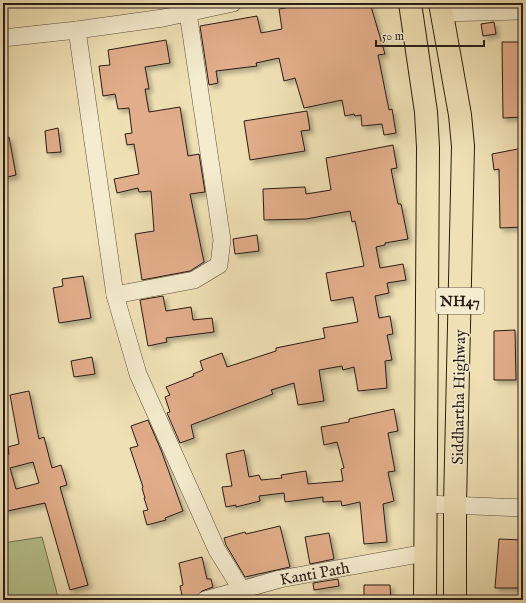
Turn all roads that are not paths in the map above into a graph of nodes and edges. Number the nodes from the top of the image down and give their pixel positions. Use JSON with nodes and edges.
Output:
{"nodes":[{"id":1,"x":233,"y":3,"type":"edge"},
{"id":2,"x":410,"y":3,"type":"edge"},
{"id":3,"x":441,"y":8,"type":"edge"},
{"id":4,"x":523,"y":11,"type":"edge"},
{"id":5,"x":188,"y":13,"type":"junction"},
{"id":6,"x":77,"y":30,"type":"junction"},
{"id":7,"x":3,"y":38,"type":"edge"},
{"id":8,"x":115,"y":295,"type":"junction"},
{"id":9,"x":426,"y":504,"type":"junction"},
{"id":10,"x":455,"y":505,"type":"junction"},
{"id":11,"x":523,"y":508,"type":"edge"},
{"id":12,"x":425,"y":554,"type":"junction"},
{"id":13,"x":244,"y":597,"type":"edge"},
{"id":14,"x":205,"y":600,"type":"edge"},
{"id":15,"x":425,"y":600,"type":"edge"},
{"id":16,"x":455,"y":600,"type":"edge"}],
"edges":[{"from":1,"to":5,"type":"street"},
{"from":2,"to":9,"type":"highway","name":"Siddhartha Highway","number":"NH47"},
{"from":3,"to":4,"type":"street"},
{"from":3,"to":10,"type":"highway","name":"Siddhartha Highway","number":"NH47"},
{"from":5,"to":6,"type":"street"},
{"from":5,"to":8,"type":"street"},
{"from":6,"to":7,"type":"street"},
{"from":6,"to":8,"type":"street"},
{"from":8,"to":13,"type":"street"},
{"from":9,"to":10,"type":"street"},
{"from":9,"to":12,"type":"highway","name":"Siddhartha Highway","number":"NH47"},
{"from":10,"to":11,"type":"street"},
{"from":10,"to":16,"type":"highway","name":"Siddhartha Highway","number":"NH47"},
{"from":12,"to":13,"type":"street","name":"Kanti Path"},
{"from":12,"to":15,"type":"highway","name":"Siddhartha Highway","number":"NH47"},
{"from":13,"to":14,"type":"street","name":"Kanti Path"}]}
